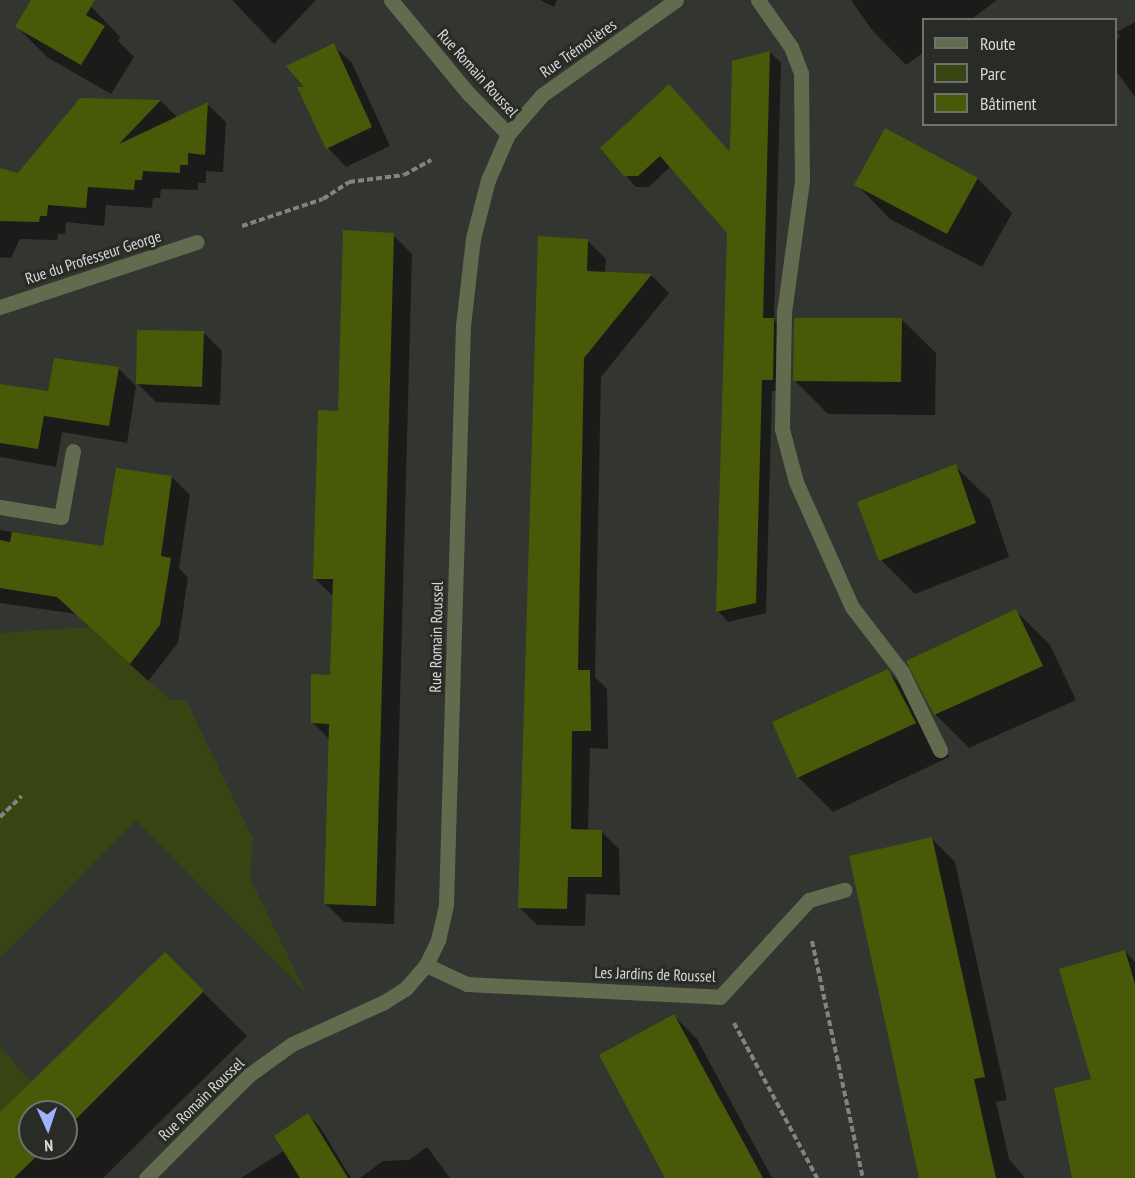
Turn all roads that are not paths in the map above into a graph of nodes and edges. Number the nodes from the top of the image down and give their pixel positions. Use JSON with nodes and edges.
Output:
{"nodes":[{"id":1,"x":391,"y":0,"type":"edge"},
{"id":2,"x":676,"y":0,"type":"edge"},
{"id":3,"x":758,"y":0,"type":"edge"},
{"id":4,"x":508,"y":134,"type":"junction"},
{"id":5,"x":197,"y":242,"type":"dead end"},
{"id":6,"x":0,"y":307,"type":"edge"},
{"id":7,"x":73,"y":451,"type":"dead end"},
{"id":8,"x":0,"y":507,"type":"edge"},
{"id":9,"x":940,"y":750,"type":"dead end"},
{"id":10,"x":845,"y":890,"type":"dead end"},
{"id":11,"x":426,"y":965,"type":"junction"},
{"id":12,"x":146,"y":1178,"type":"edge"}],
"edges":[{"from":1,"to":4,"type":"street","name":"Rue Romain Roussel"},
{"from":2,"to":4,"type":"street","name":"Rue Trémolières"},
{"from":3,"to":9,"type":"street"},
{"from":4,"to":11,"type":"street","name":"Rue Romain Roussel"},
{"from":5,"to":6,"type":"street","name":"Rue du Professeur George"},
{"from":7,"to":8,"type":"street"},
{"from":10,"to":11,"type":"street","name":"Les Jardins de Roussel"},
{"from":11,"to":12,"type":"street","name":"Rue Romain Roussel"}]}
